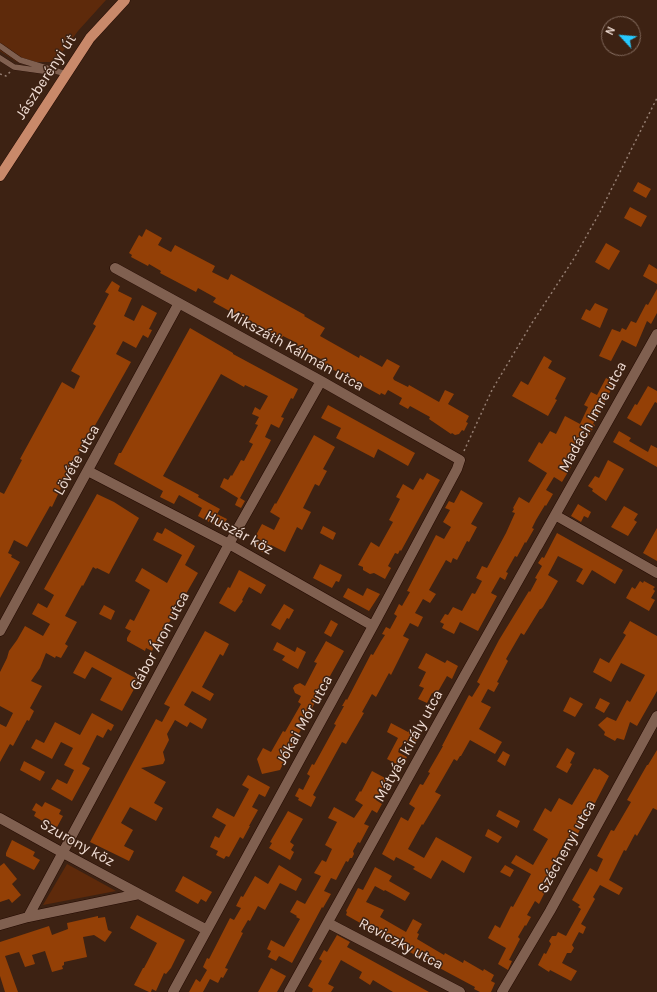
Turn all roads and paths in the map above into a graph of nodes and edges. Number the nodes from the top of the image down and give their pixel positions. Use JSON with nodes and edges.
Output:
{"nodes":[{"id":1,"x":125,"y":0,"type":"edge"},
{"id":2,"x":0,"y":46,"type":"edge"},
{"id":3,"x":0,"y":58,"type":"edge"},
{"id":4,"x":66,"y":74,"type":"junction"},
{"id":5,"x":657,"y":98,"type":"edge"},
{"id":6,"x":0,"y":176,"type":"edge"},
{"id":7,"x":116,"y":268,"type":"dead end"},
{"id":8,"x":179,"y":303,"type":"junction"},
{"id":9,"x":657,"y":334,"type":"edge"},
{"id":10,"x":321,"y":380,"type":"junction"},
{"id":11,"x":460,"y":460,"type":"junction"},
{"id":12,"x":88,"y":471,"type":"junction"},
{"id":13,"x":555,"y":515,"type":"junction"},
{"id":14,"x":229,"y":544,"type":"junction"},
{"id":15,"x":657,"y":573,"type":"edge"},
{"id":16,"x":373,"y":626,"type":"junction"},
{"id":17,"x":0,"y":631,"type":"edge"},
{"id":18,"x":657,"y":716,"type":"edge"},
{"id":19,"x":0,"y":818,"type":"edge"},
{"id":20,"x":63,"y":853,"type":"junction"},
{"id":21,"x":139,"y":894,"type":"junction"},
{"id":22,"x":28,"y":916,"type":"junction"},
{"id":23,"x":328,"y":923,"type":"junction"},
{"id":24,"x":0,"y":925,"type":"edge"},
{"id":25,"x":207,"y":930,"type":"junction"},
{"id":26,"x":173,"y":992,"type":"edge"},
{"id":27,"x":289,"y":992,"type":"edge"},
{"id":28,"x":460,"y":992,"type":"edge"},
{"id":29,"x":502,"y":992,"type":"edge"}],
"edges":[{"from":1,"to":4,"type":"main road","name":"Jászberényi út"},
{"from":2,"to":4,"type":"lane"},
{"from":3,"to":4,"type":"lane"},
{"from":4,"to":6,"type":"main road","name":"Jászberényi út"},
{"from":5,"to":11,"type":"path"},
{"from":7,"to":8,"type":"street","name":"Mikszáth Kálmán utca"},
{"from":8,"to":10,"type":"street","name":"Mikszáth Kálmán utca"},
{"from":8,"to":12,"type":"street","name":"Lövéte utca"},
{"from":9,"to":13,"type":"street","name":"Madách Imre utca"},
{"from":10,"to":11,"type":"street","name":"Mikszáth Kálmán utca"},
{"from":10,"to":14,"type":"street","name":"Gábor Áron utca"},
{"from":11,"to":16,"type":"street","name":"Jókai Mór utca"},
{"from":12,"to":14,"type":"street","name":"Huszár köz"},
{"from":12,"to":17,"type":"street","name":"Lövéte utca"},
{"from":13,"to":15,"type":"street"},
{"from":13,"to":23,"type":"street","name":"Mátyás király utca"},
{"from":14,"to":16,"type":"street","name":"Huszár köz"},
{"from":14,"to":20,"type":"street","name":"Gábor Áron utca"},
{"from":16,"to":25,"type":"street","name":"Jókai Mór utca"},
{"from":18,"to":29,"type":"street","name":"Széchenyi utca"},
{"from":19,"to":20,"type":"street","name":"Szurony köz"},
{"from":20,"to":21,"type":"street","name":"Szurony köz"},
{"from":20,"to":22,"type":"street","name":"Gábor Áron utca"},
{"from":21,"to":22,"type":"street"},
{"from":21,"to":25,"type":"street"},
{"from":22,"to":24,"type":"street"},
{"from":23,"to":27,"type":"street","name":"Mátyás király utca"},
{"from":23,"to":28,"type":"street","name":"Reviczky utca"},
{"from":25,"to":26,"type":"street","name":"Jókai Mór utca"}]}
